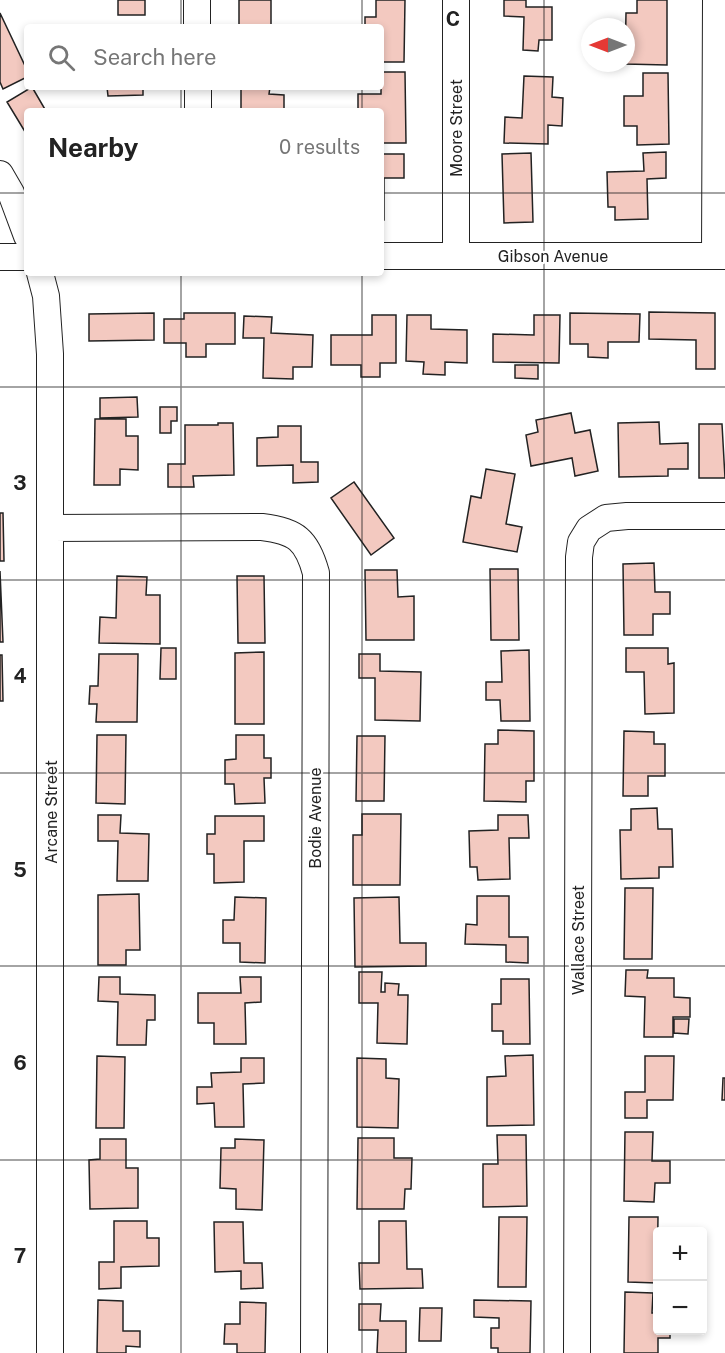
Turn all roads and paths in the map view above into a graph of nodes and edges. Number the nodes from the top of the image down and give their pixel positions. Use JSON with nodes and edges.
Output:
{"nodes":[{"id":1,"x":197,"y":0,"type":"edge"},
{"id":2,"x":456,"y":0,"type":"edge"},
{"id":3,"x":716,"y":0,"type":"edge"},
{"id":4,"x":197,"y":24,"type":"edge"},
{"id":5,"x":198,"y":90,"type":"edge"},
{"id":6,"x":198,"y":108,"type":"edge"},
{"id":7,"x":0,"y":174,"type":"edge"},
{"id":8,"x":24,"y":228,"type":"edge"},
{"id":9,"x":384,"y":256,"type":"edge"},
{"id":10,"x":456,"y":256,"type":"junction"},
{"id":11,"x":720,"y":256,"type":"edge"},
{"id":12,"x":0,"y":257,"type":"edge"},
{"id":13,"x":24,"y":257,"type":"edge"},
{"id":14,"x":41,"y":276,"type":"edge"},
{"id":15,"x":725,"y":516,"type":"edge"},
{"id":16,"x":51,"y":528,"type":"junction"},
{"id":17,"x":50,"y":1353,"type":"edge"},
{"id":18,"x":314,"y":1353,"type":"edge"},
{"id":19,"x":577,"y":1353,"type":"edge"}],
"edges":[{"from":1,"to":4,"type":"street"},
{"from":2,"to":10,"type":"street","name":"Moore Street"},
{"from":3,"to":11,"type":"street"},
{"from":5,"to":6,"type":"street"},
{"from":7,"to":8,"type":"street"},
{"from":9,"to":10,"type":"street","name":"Gibson Avenue"},
{"from":10,"to":11,"type":"street","name":"Gibson Avenue"},
{"from":12,"to":13,"type":"street"},
{"from":14,"to":16,"type":"street","name":"Arcane Street"},
{"from":15,"to":19,"type":"street","name":"Wallace Street"},
{"from":16,"to":17,"type":"street","name":"Arcane Street"},
{"from":16,"to":18,"type":"street","name":"Bodie Avenue"}]}
